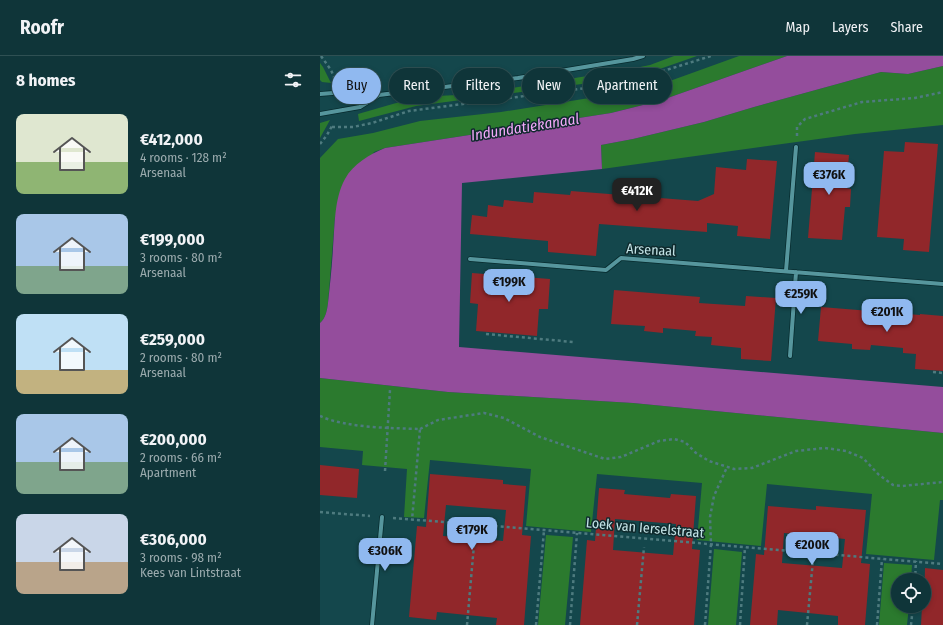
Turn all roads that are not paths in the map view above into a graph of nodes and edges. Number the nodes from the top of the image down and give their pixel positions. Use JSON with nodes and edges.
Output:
{"nodes":[{"id":1,"x":643,"y":56,"type":"edge"},
{"id":2,"x":332,"y":93,"type":"edge"},
{"id":3,"x":320,"y":94,"type":"edge"},
{"id":4,"x":381,"y":95,"type":"edge"},
{"id":5,"x":365,"y":104,"type":"edge"},
{"id":6,"x":320,"y":114,"type":"edge"},
{"id":7,"x":796,"y":147,"type":"road end"},
{"id":8,"x":470,"y":259,"type":"dead end"},
{"id":9,"x":786,"y":271,"type":"junction"},
{"id":10,"x":796,"y":272,"type":"junction"},
{"id":11,"x":943,"y":284,"type":"edge"},
{"id":12,"x":790,"y":356,"type":"dead end"},
{"id":13,"x":382,"y":517,"type":"road end"},
{"id":14,"x":372,"y":625,"type":"edge"}],
"edges":[{"from":1,"to":4,"type":"street"},
{"from":2,"to":3,"type":"street"},
{"from":5,"to":6,"type":"street"},
{"from":7,"to":9,"type":"street"},
{"from":8,"to":9,"type":"street","name":"Arsenaal"},
{"from":9,"to":10,"type":"street","name":"Arsenaal"},
{"from":10,"to":11,"type":"street","name":"Arsenaal"},
{"from":10,"to":12,"type":"street"},
{"from":13,"to":14,"type":"street"}]}
